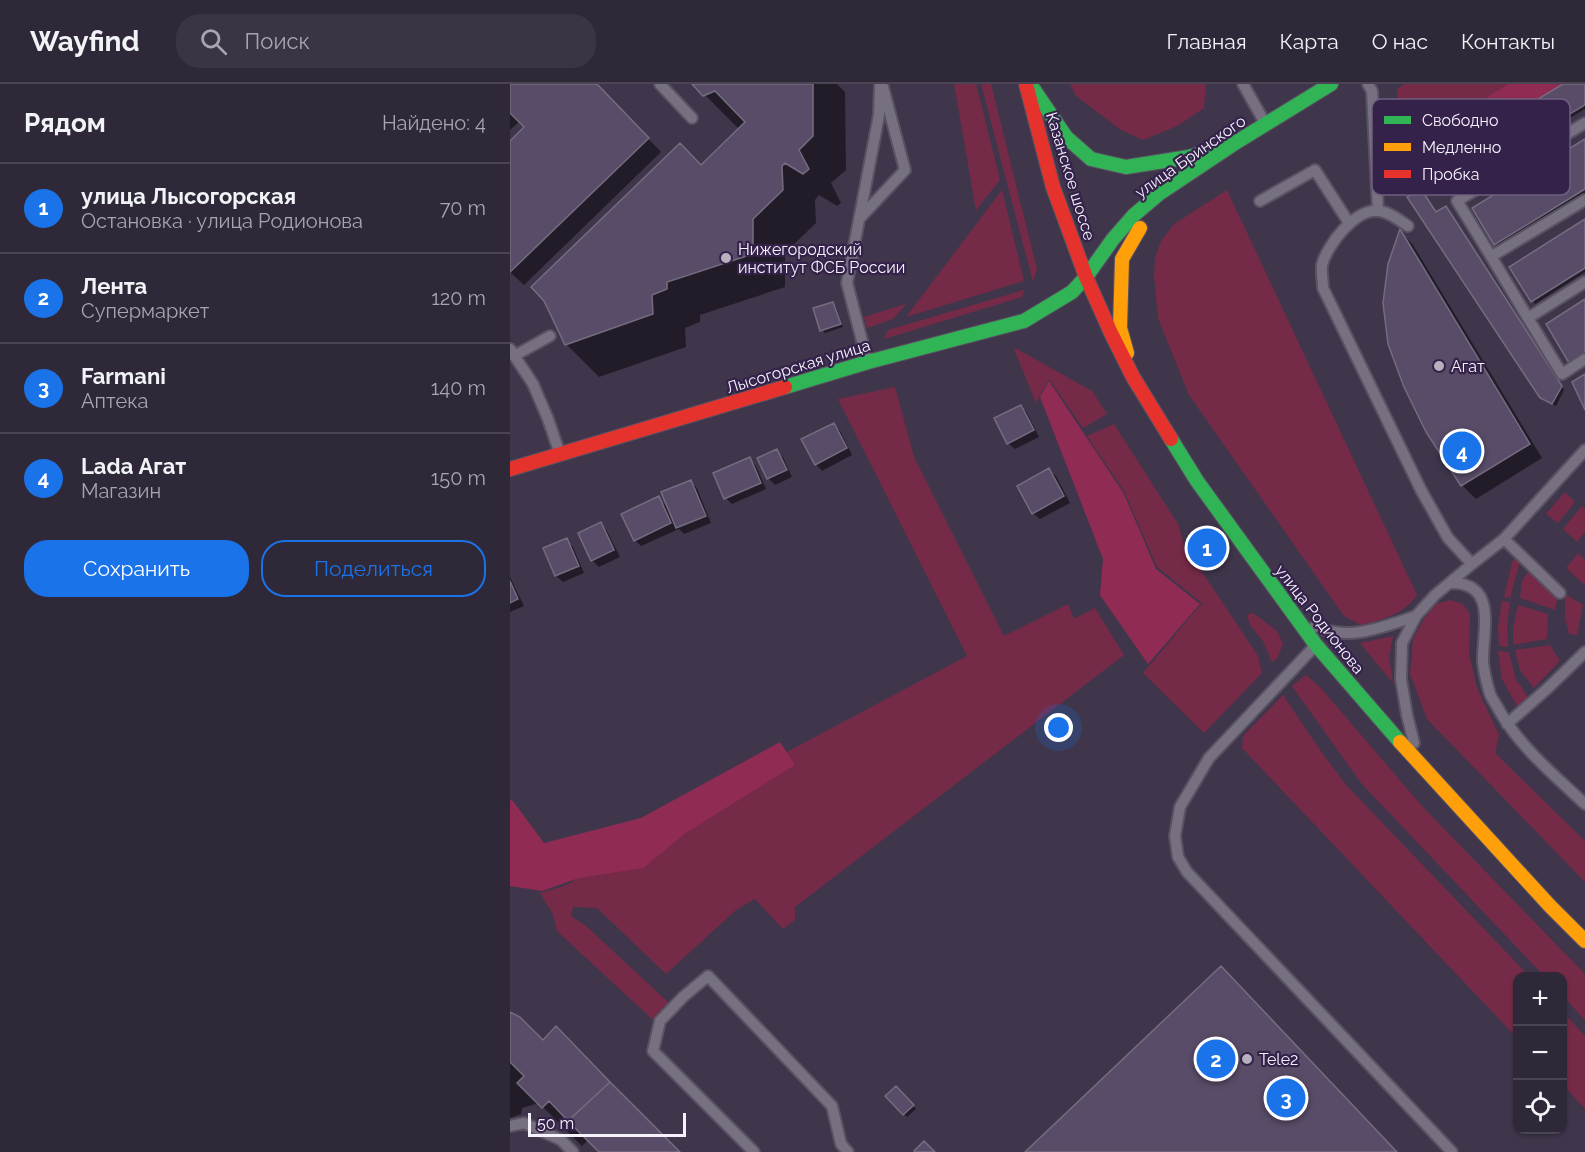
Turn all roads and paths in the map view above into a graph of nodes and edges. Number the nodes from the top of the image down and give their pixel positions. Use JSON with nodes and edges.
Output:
{"nodes":[{"id":1,"x":660,"y":84,"type":"edge"},
{"id":2,"x":881,"y":84,"type":"edge"},
{"id":3,"x":1028,"y":84,"type":"edge"},
{"id":4,"x":1243,"y":84,"type":"edge"},
{"id":5,"x":1331,"y":84,"type":"edge"},
{"id":6,"x":1368,"y":84,"type":"edge"},
{"id":7,"x":1372,"y":99,"type":"edge"},
{"id":8,"x":692,"y":118,"type":"dead end"},
{"id":9,"x":1585,"y":123,"type":"edge"},
{"id":10,"x":1266,"y":124,"type":"junction"},
{"id":11,"x":1570,"y":132,"type":"edge"},
{"id":12,"x":1235,"y":143,"type":"junction"},
{"id":13,"x":1377,"y":195,"type":"edge"},
{"id":14,"x":1467,"y":195,"type":"edge"},
{"id":15,"x":1585,"y":200,"type":"edge"},
{"id":16,"x":1260,"y":201,"type":"dead end"},
{"id":17,"x":1378,"y":211,"type":"junction"},
{"id":18,"x":859,"y":219,"type":"junction"},
{"id":19,"x":1349,"y":224,"type":"junction"},
{"id":20,"x":1408,"y":226,"type":"dead end"},
{"id":21,"x":1492,"y":256,"type":"junction"},
{"id":22,"x":1086,"y":277,"type":"junction"},
{"id":23,"x":1585,"y":282,"type":"edge"},
{"id":24,"x":1528,"y":318,"type":"junction"},
{"id":25,"x":550,"y":336,"type":"dead end"},
{"id":26,"x":512,"y":352,"type":"edge"},
{"id":27,"x":1585,"y":359,"type":"edge"},
{"id":28,"x":868,"y":362,"type":"junction"},
{"id":29,"x":1133,"y":376,"type":"junction"},
{"id":30,"x":1585,"y":450,"type":"edge"},
{"id":31,"x":560,"y":454,"type":"junction"},
{"id":32,"x":510,"y":469,"type":"edge"},
{"id":33,"x":1504,"y":539,"type":"junction"},
{"id":34,"x":1472,"y":564,"type":"junction"},
{"id":35,"x":1450,"y":583,"type":"junction"},
{"id":36,"x":1560,"y":593,"type":"dead end"},
{"id":37,"x":1416,"y":616,"type":"junction"},
{"id":38,"x":1296,"y":617,"type":"junction"},
{"id":39,"x":1316,"y":645,"type":"junction"},
{"id":40,"x":1585,"y":652,"type":"edge"},
{"id":41,"x":1507,"y":724,"type":"junction"},
{"id":42,"x":1419,"y":764,"type":"junction"},
{"id":43,"x":1585,"y":804,"type":"edge"},
{"id":44,"x":1585,"y":941,"type":"edge"},
{"id":45,"x":510,"y":1126,"type":"edge"},
{"id":46,"x":573,"y":1152,"type":"edge"},
{"id":47,"x":754,"y":1152,"type":"edge"},
{"id":48,"x":848,"y":1152,"type":"edge"},
{"id":49,"x":1452,"y":1152,"type":"edge"}],
"edges":[{"from":1,"to":8,"type":"lane"},
{"from":2,"to":18,"type":"lane"},
{"from":2,"to":18,"type":"lane"},
{"from":3,"to":12,"type":"main road"},
{"from":3,"to":22,"type":"main road","name":"Казанское шоссе"},
{"from":4,"to":10,"type":"lane"},
{"from":5,"to":10,"type":"main road","name":"улица Бринского"},
{"from":6,"to":7,"type":"lane"},
{"from":9,"to":11,"type":"lane"},
{"from":10,"to":12,"type":"main road","name":"улица Бринского"},
{"from":12,"to":22,"type":"main road","name":"улица Бринского"},
{"from":12,"to":29,"type":"main road"},
{"from":13,"to":17,"type":"lane"},
{"from":14,"to":21,"type":"lane"},
{"from":15,"to":21,"type":"lane"},
{"from":16,"to":19,"type":"lane"},
{"from":17,"to":19,"type":"lane"},
{"from":17,"to":20,"type":"lane"},
{"from":18,"to":28,"type":"lane"},
{"from":19,"to":34,"type":"lane"},
{"from":21,"to":24,"type":"lane"},
{"from":22,"to":28,"type":"main road","name":"Лысогорская улица"},
{"from":22,"to":29,"type":"main road","name":"улица Родионова"},
{"from":23,"to":24,"type":"lane"},
{"from":24,"to":27,"type":"lane"},
{"from":25,"to":26,"type":"lane"},
{"from":26,"to":31,"type":"lane"},
{"from":28,"to":31,"type":"main road","name":"Лысогорская улица"},
{"from":29,"to":38,"type":"main road","name":"улица Родионова"},
{"from":30,"to":33,"type":"lane"},
{"from":31,"to":32,"type":"main road","name":"Лысогорская улица"},
{"from":33,"to":34,"type":"lane"},
{"from":33,"to":36,"type":"lane"},
{"from":34,"to":35,"type":"lane"},
{"from":35,"to":37,"type":"lane"},
{"from":35,"to":41,"type":"lane"},
{"from":37,"to":38,"type":"lane"},
{"from":37,"to":42,"type":"lane"},
{"from":38,"to":39,"type":"main road","name":"улица Родионова"},
{"from":39,"to":42,"type":"main road","name":"улица Родионова"},
{"from":39,"to":49,"type":"lane"},
{"from":40,"to":41,"type":"lane"},
{"from":41,"to":43,"type":"lane"},
{"from":42,"to":44,"type":"main road","name":"улица Родионова"},
{"from":45,"to":46,"type":"lane"},
{"from":47,"to":48,"type":"lane"}]}
